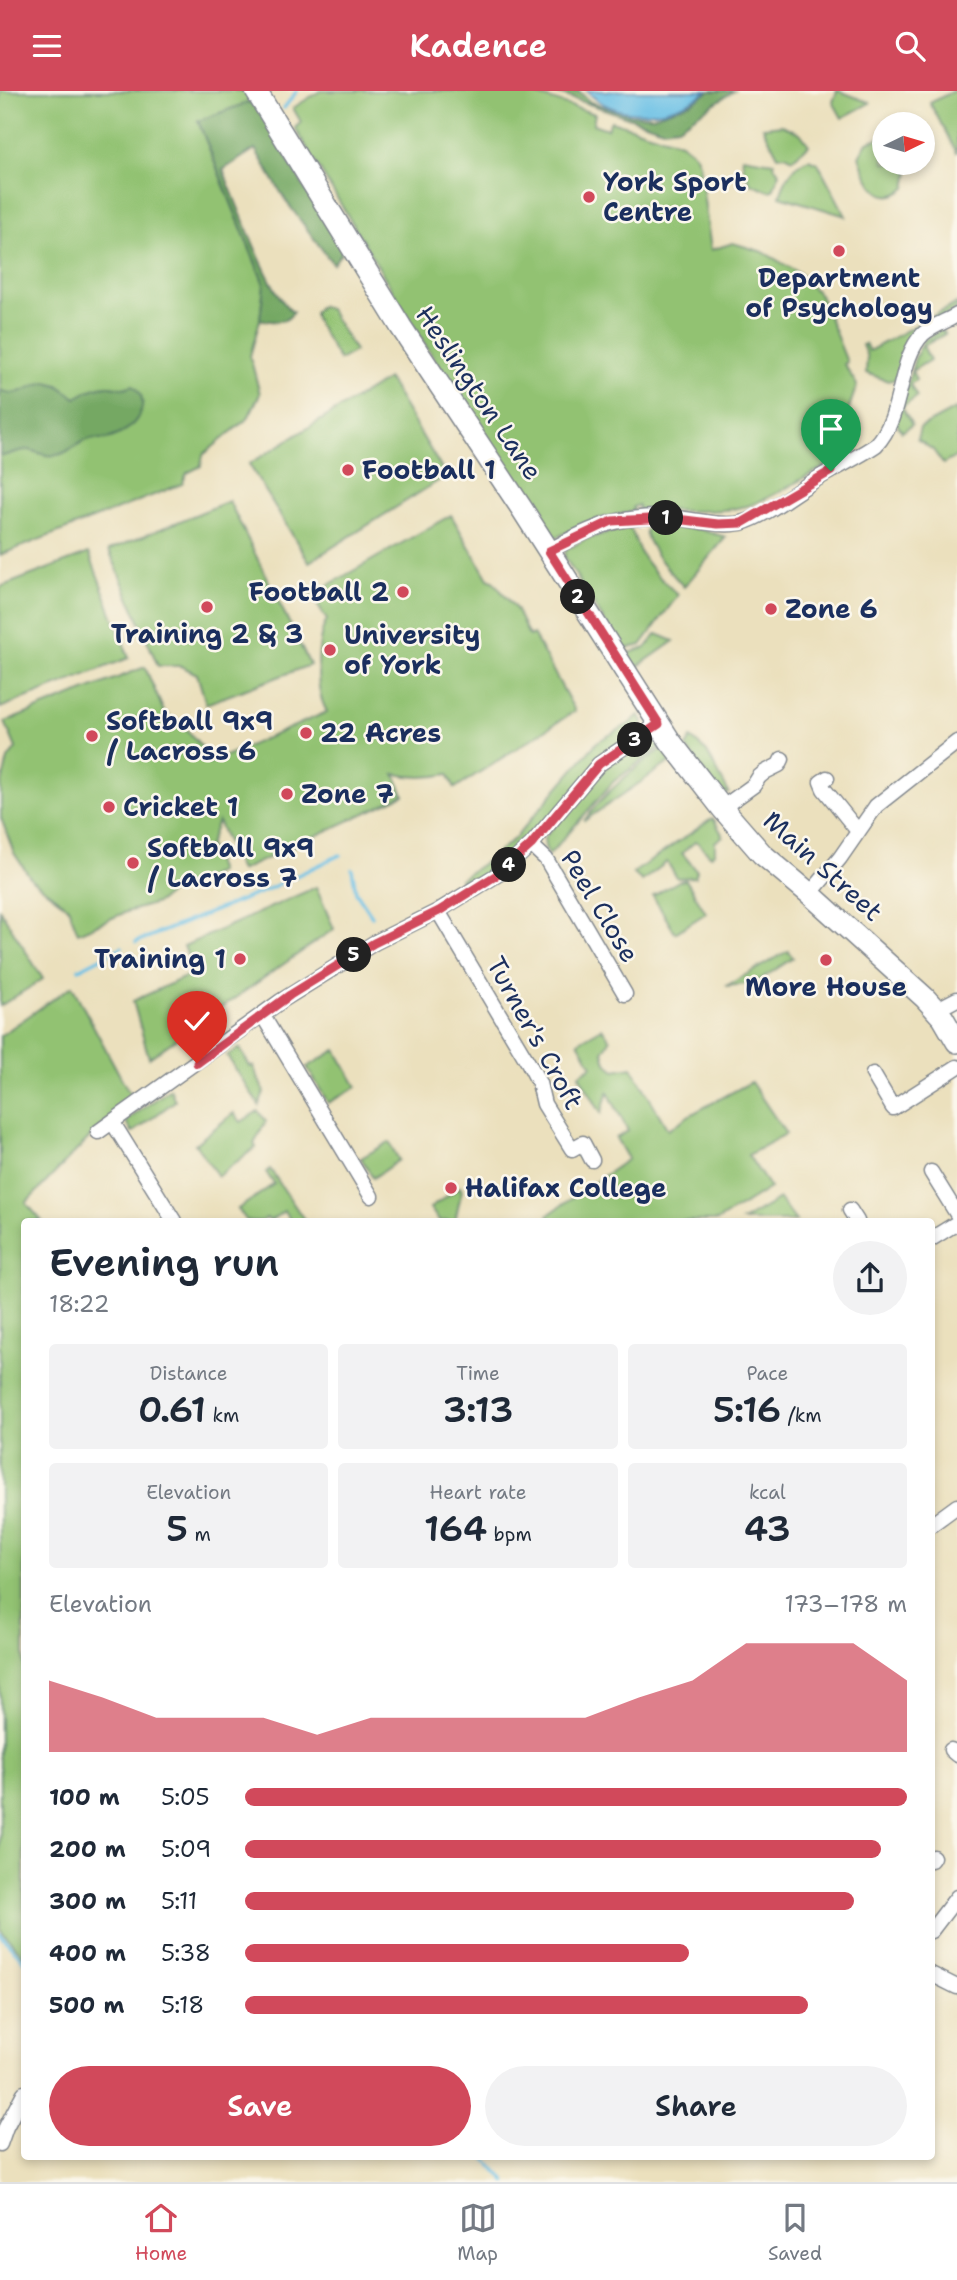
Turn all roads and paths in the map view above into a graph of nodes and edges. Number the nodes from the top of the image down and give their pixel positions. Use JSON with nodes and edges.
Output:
{"nodes":[{"id":1,"x":256,"y":91,"type":"edge"},
{"id":2,"x":957,"y":315,"type":"edge"},
{"id":3,"x":549,"y":551,"type":"junction"},
{"id":4,"x":659,"y":724,"type":"junction"},
{"id":5,"x":957,"y":742,"type":"edge"},
{"id":6,"x":782,"y":759,"type":"dead end"},
{"id":7,"x":827,"y":778,"type":"dead end"},
{"id":8,"x":722,"y":808,"type":"junction"},
{"id":9,"x":857,"y":830,"type":"junction"},
{"id":10,"x":531,"y":845,"type":"junction"},
{"id":11,"x":810,"y":894,"type":"junction"},
{"id":12,"x":439,"y":911,"type":"junction"},
{"id":13,"x":625,"y":994,"type":"dead end"},
{"id":14,"x":957,"y":999,"type":"edge"},
{"id":15,"x":936,"y":1010,"type":"junction"},
{"id":16,"x":262,"y":1016,"type":"junction"},
{"id":17,"x":957,"y":1042,"type":"edge"},
{"id":18,"x":957,"y":1067,"type":"edge"},
{"id":19,"x":873,"y":1074,"type":"dead end"},
{"id":20,"x":113,"y":1123,"type":"junction"},
{"id":21,"x":98,"y":1132,"type":"dead end"},
{"id":22,"x":592,"y":1160,"type":"dead end"},
{"id":23,"x":930,"y":1172,"type":"dead end"},
{"id":24,"x":371,"y":1196,"type":"dead end"},
{"id":25,"x":957,"y":1214,"type":"edge"},
{"id":26,"x":172,"y":1218,"type":"edge"},
{"id":27,"x":957,"y":1223,"type":"edge"},
{"id":28,"x":935,"y":1237,"type":"edge"},
{"id":29,"x":957,"y":1506,"type":"edge"},
{"id":30,"x":935,"y":1522,"type":"edge"},
{"id":31,"x":957,"y":1897,"type":"edge"},
{"id":32,"x":935,"y":1926,"type":"edge"},
{"id":33,"x":935,"y":1976,"type":"edge"},
{"id":34,"x":957,"y":1987,"type":"edge"},
{"id":35,"x":21,"y":2099,"type":"edge"},
{"id":36,"x":0,"y":2144,"type":"edge"}],
"edges":[{"from":1,"to":3,"type":"street","name":"Heslington Lane"},
{"from":2,"to":3,"type":"street"},
{"from":3,"to":4,"type":"street","name":"Heslington Lane"},
{"from":4,"to":8,"type":"street","name":"Main Street"},
{"from":4,"to":10,"type":"street"},
{"from":5,"to":9,"type":"street"},
{"from":6,"to":8,"type":"street"},
{"from":7,"to":9,"type":"street"},
{"from":8,"to":11,"type":"street","name":"Main Street"},
{"from":9,"to":11,"type":"street"},
{"from":10,"to":12,"type":"street"},
{"from":10,"to":13,"type":"street","name":"Peel Close"},
{"from":11,"to":15,"type":"street","name":"Main Street"},
{"from":12,"to":16,"type":"street"},
{"from":12,"to":22,"type":"street","name":"Turner's Croft"},
{"from":14,"to":15,"type":"street"},
{"from":15,"to":17,"type":"street","name":"Main Street"},
{"from":16,"to":20,"type":"street"},
{"from":16,"to":24,"type":"street"},
{"from":18,"to":19,"type":"street"},
{"from":20,"to":21,"type":"street"},
{"from":20,"to":26,"type":"street"},
{"from":23,"to":25,"type":"street"},
{"from":27,"to":28,"type":"street"},
{"from":29,"to":30,"type":"street"},
{"from":31,"to":32,"type":"street"},
{"from":33,"to":34,"type":"street"},
{"from":35,"to":36,"type":"street"}]}
